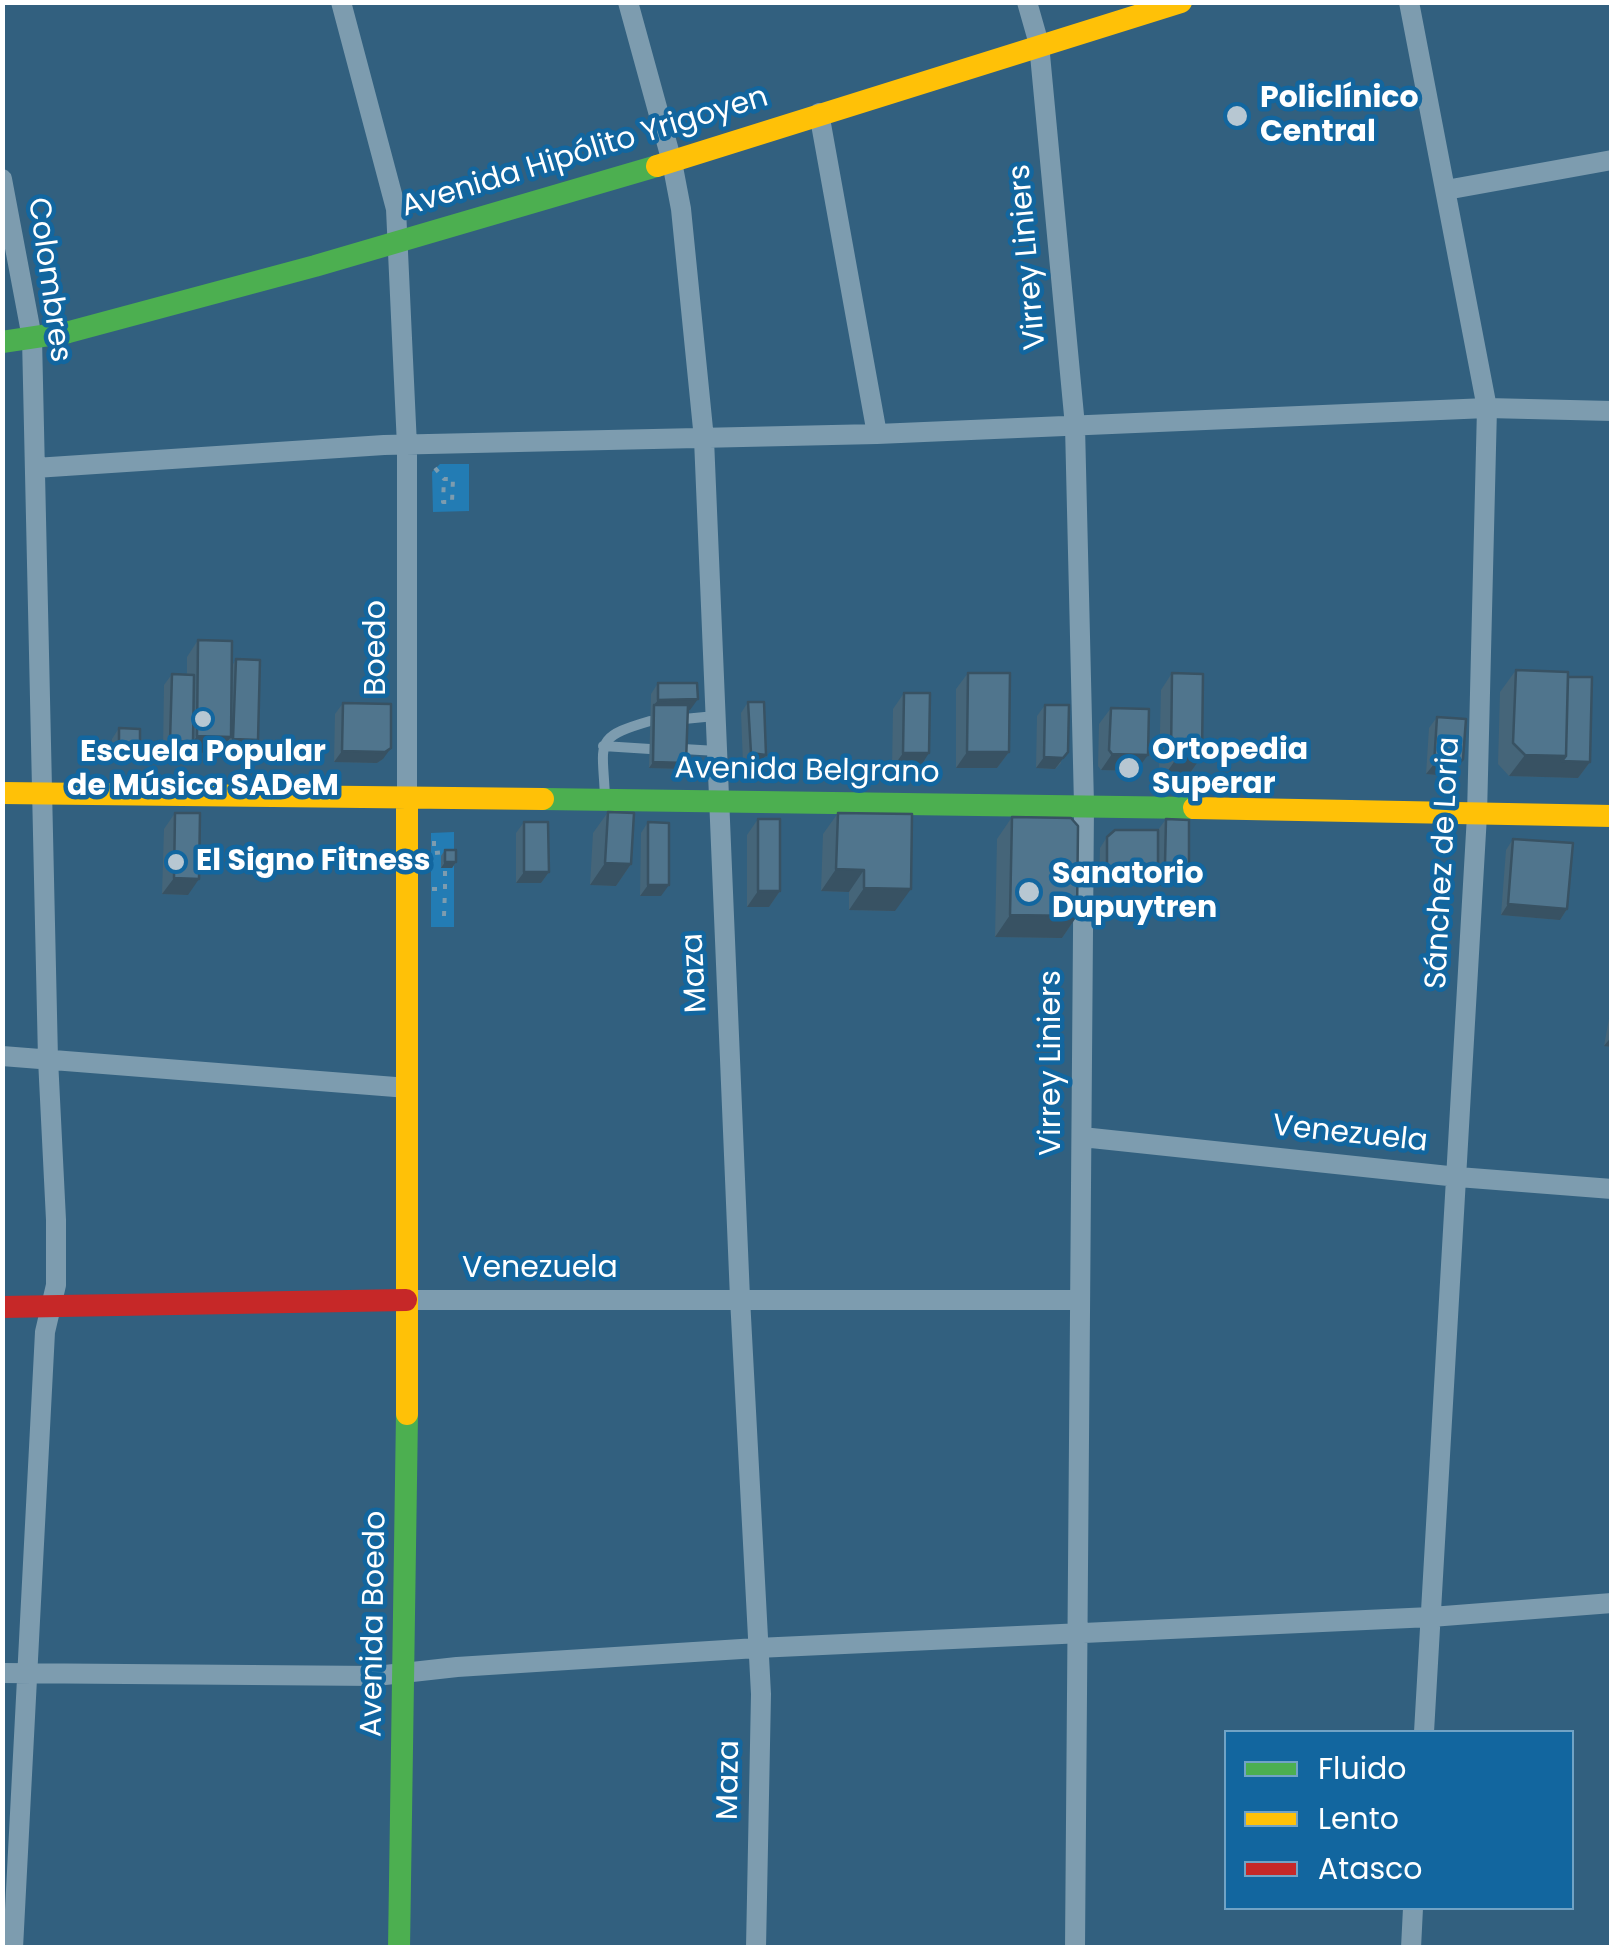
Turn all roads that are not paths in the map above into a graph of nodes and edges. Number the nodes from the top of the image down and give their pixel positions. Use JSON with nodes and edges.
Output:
{"nodes":[{"id":1,"x":341,"y":2,"type":"edge"},
{"id":2,"x":628,"y":2,"type":"edge"},
{"id":3,"x":1028,"y":2,"type":"edge"},
{"id":4,"x":1180,"y":2,"type":"edge"},
{"id":5,"x":1409,"y":2,"type":"edge"},
{"id":6,"x":1039,"y":44,"type":"junction"},
{"id":7,"x":819,"y":113,"type":"junction"},
{"id":8,"x":1612,"y":160,"type":"edge"},
{"id":9,"x":672,"y":162,"type":"junction"},
{"id":10,"x":2,"y":179,"type":"edge"},
{"id":11,"x":1446,"y":190,"type":"junction"},
{"id":12,"x":398,"y":240,"type":"junction"},
{"id":13,"x":32,"y":338,"type":"junction"},
{"id":14,"x":2,"y":342,"type":"edge"},
{"id":15,"x":1487,"y":408,"type":"junction"},
{"id":16,"x":1612,"y":411,"type":"edge"},
{"id":17,"x":1075,"y":426,"type":"junction"},
{"id":18,"x":877,"y":434,"type":"junction"},
{"id":19,"x":704,"y":439,"type":"junction"},
{"id":20,"x":406,"y":446,"type":"junction"},
{"id":21,"x":35,"y":468,"type":"junction"},
{"id":22,"x":715,"y":716,"type":"junction"},
{"id":23,"x":684,"y":719,"type":"edge"},
{"id":24,"x":650,"y":720,"type":"edge"},
{"id":25,"x":603,"y":746,"type":"junction"},
{"id":26,"x":650,"y":749,"type":"edge"},
{"id":27,"x":683,"y":749,"type":"edge"},
{"id":28,"x":717,"y":750,"type":"junction"},
{"id":29,"x":2,"y":793,"type":"edge"},
{"id":30,"x":42,"y":794,"type":"junction"},
{"id":31,"x":407,"y":798,"type":"junction"},
{"id":32,"x":605,"y":800,"type":"junction"},
{"id":33,"x":718,"y":801,"type":"junction"},
{"id":34,"x":1084,"y":805,"type":"junction"},
{"id":35,"x":1478,"y":815,"type":"junction"},
{"id":36,"x":1612,"y":816,"type":"edge"},
{"id":37,"x":2,"y":1056,"type":"edge"},
{"id":38,"x":48,"y":1059,"type":"junction"},
{"id":39,"x":408,"y":1088,"type":"junction"},
{"id":40,"x":1082,"y":1137,"type":"junction"},
{"id":41,"x":1458,"y":1177,"type":"junction"},
{"id":42,"x":1612,"y":1189,"type":"edge"},
{"id":43,"x":740,"y":1298,"type":"junction"},
{"id":44,"x":406,"y":1300,"type":"junction"},
{"id":45,"x":1078,"y":1300,"type":"junction"},
{"id":46,"x":2,"y":1307,"type":"edge"},
{"id":47,"x":49,"y":1307,"type":"junction"},
{"id":48,"x":1612,"y":1603,"type":"edge"},
{"id":49,"x":1430,"y":1617,"type":"junction"},
{"id":50,"x":1079,"y":1633,"type":"junction"},
{"id":51,"x":758,"y":1648,"type":"junction"},
{"id":52,"x":2,"y":1673,"type":"edge"},
{"id":53,"x":26,"y":1673,"type":"junction"},
{"id":54,"x":405,"y":1673,"type":"junction"},
{"id":55,"x":1424,"y":1730,"type":"edge"},
{"id":56,"x":1413,"y":1910,"type":"edge"},
{"id":57,"x":13,"y":1948,"type":"edge"},
{"id":58,"x":400,"y":1948,"type":"edge"},
{"id":59,"x":756,"y":1948,"type":"edge"},
{"id":60,"x":1076,"y":1948,"type":"edge"},
{"id":61,"x":1411,"y":1948,"type":"edge"}],
"edges":[{"from":1,"to":12,"type":"street","name":"Boedo"},
{"from":2,"to":9,"type":"street","name":"Maza"},
{"from":3,"to":6,"type":"street","name":"Virrey Liniers"},
{"from":4,"to":6,"type":"main road","name":"Avenida Hipólito Yrigoyen"},
{"from":5,"to":11,"type":"street","name":"Sánchez de Loria"},
{"from":6,"to":7,"type":"main road","name":"Avenida Hipólito Yrigoyen"},
{"from":6,"to":17,"type":"street","name":"Virrey Liniers"},
{"from":7,"to":9,"type":"main road","name":"Avenida Hipólito Yrigoyen"},
{"from":7,"to":18,"type":"street"},
{"from":8,"to":11,"type":"street"},
{"from":9,"to":12,"type":"main road","name":"Avenida Hipólito Yrigoyen"},
{"from":9,"to":19,"type":"street","name":"Maza"},
{"from":10,"to":13,"type":"street","name":"Colombres"},
{"from":11,"to":15,"type":"street","name":"Sánchez de Loria"},
{"from":12,"to":13,"type":"main road","name":"Avenida Hipólito Yrigoyen"},
{"from":12,"to":20,"type":"street","name":"Boedo"},
{"from":13,"to":14,"type":"main road","name":"Avenida Hipólito Yrigoyen"},
{"from":13,"to":21,"type":"street","name":"Colombres"},
{"from":15,"to":16,"type":"street"},
{"from":15,"to":17,"type":"street"},
{"from":15,"to":35,"type":"street","name":"Sánchez de Loria"},
{"from":17,"to":18,"type":"street"},
{"from":17,"to":34,"type":"street","name":"Virrey Liniers"},
{"from":18,"to":19,"type":"street"},
{"from":19,"to":20,"type":"street"},
{"from":19,"to":22,"type":"street","name":"Maza"},
{"from":20,"to":21,"type":"street"},
{"from":20,"to":31,"type":"street","name":"Boedo"},
{"from":21,"to":30,"type":"street","name":"Colombres"},
{"from":22,"to":23,"type":"lane"},
{"from":22,"to":28,"type":"street","name":"Maza"},
{"from":24,"to":25,"type":"lane"},
{"from":25,"to":26,"type":"lane"},
{"from":25,"to":32,"type":"lane"},
{"from":27,"to":28,"type":"lane"},
{"from":28,"to":33,"type":"street","name":"Maza"},
{"from":29,"to":30,"type":"main road","name":"Avenida Belgrano"},
{"from":30,"to":31,"type":"main road","name":"Avenida Belgrano"},
{"from":30,"to":38,"type":"street","name":"Colombres"},
{"from":31,"to":32,"type":"main road","name":"Avenida Belgrano"},
{"from":31,"to":39,"type":"main road","name":"Boedo"},
{"from":32,"to":33,"type":"main road","name":"Avenida Belgrano"},
{"from":33,"to":34,"type":"main road","name":"Avenida Belgrano"},
{"from":33,"to":43,"type":"street","name":"Maza"},
{"from":34,"to":35,"type":"main road","name":"Avenida Belgrano"},
{"from":34,"to":40,"type":"street","name":"Virrey Liniers"},
{"from":35,"to":36,"type":"main road","name":"Avenida Belgrano"},
{"from":35,"to":41,"type":"street","name":"Sánchez de Loria"},
{"from":37,"to":38,"type":"street"},
{"from":38,"to":39,"type":"street"},
{"from":38,"to":47,"type":"street","name":"Colombres"},
{"from":39,"to":44,"type":"main road","name":"Boedo"},
{"from":40,"to":41,"type":"street","name":"Venezuela"},
{"from":40,"to":45,"type":"street","name":"Virrey Liniers"},
{"from":41,"to":42,"type":"street","name":"Venezuela"},
{"from":41,"to":49,"type":"street","name":"Sánchez de Loria"},
{"from":43,"to":44,"type":"street","name":"Venezuela"},
{"from":43,"to":45,"type":"street","name":"Venezuela"},
{"from":43,"to":51,"type":"street","name":"Maza"},
{"from":44,"to":47,"type":"main road","name":"Venezuela"},
{"from":44,"to":54,"type":"main road","name":"Avenida Boedo"},
{"from":45,"to":50,"type":"street","name":"Virrey Liniers"},
{"from":46,"to":47,"type":"main road","name":"Venezuela"},
{"from":47,"to":53,"type":"street","name":"Colombres"},
{"from":48,"to":49,"type":"street"},
{"from":49,"to":50,"type":"street"},
{"from":49,"to":55,"type":"street","name":"Sánchez de Loria"},
{"from":50,"to":51,"type":"street"},
{"from":50,"to":60,"type":"street","name":"Virrey Liniers"},
{"from":51,"to":54,"type":"street"},
{"from":51,"to":59,"type":"street","name":"Maza"},
{"from":52,"to":53,"type":"street"},
{"from":53,"to":54,"type":"street"},
{"from":53,"to":57,"type":"street","name":"Colombres"},
{"from":54,"to":58,"type":"main road","name":"Avenida Boedo"},
{"from":56,"to":61,"type":"street"}]}
